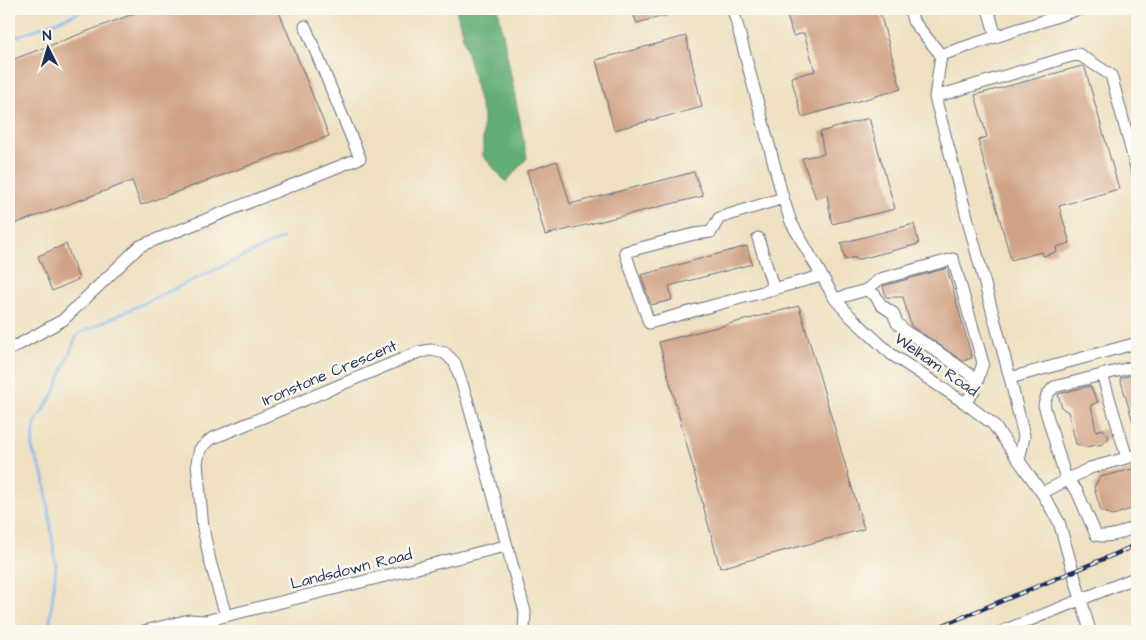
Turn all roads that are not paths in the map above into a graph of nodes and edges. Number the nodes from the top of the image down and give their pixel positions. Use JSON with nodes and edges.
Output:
{"nodes":[{"id":1,"x":733,"y":9,"type":"edge"},
{"id":2,"x":910,"y":9,"type":"edge"},
{"id":3,"x":988,"y":9,"type":"edge"},
{"id":4,"x":1079,"y":9,"type":"edge"},
{"id":5,"x":305,"y":26,"type":"dead end"},
{"id":6,"x":996,"y":36,"type":"junction"},
{"id":7,"x":941,"y":55,"type":"junction"},
{"id":8,"x":936,"y":97,"type":"junction"},
{"id":9,"x":1137,"y":171,"type":"edge"},
{"id":10,"x":783,"y":198,"type":"junction"},
{"id":11,"x":758,"y":238,"type":"dead end"},
{"id":12,"x":821,"y":276,"type":"junction"},
{"id":13,"x":774,"y":290,"type":"junction"},
{"id":14,"x":866,"y":290,"type":"junction"},
{"id":15,"x":835,"y":299,"type":"junction"},
{"id":16,"x":1137,"y":343,"type":"edge"},
{"id":17,"x":9,"y":350,"type":"edge"},
{"id":18,"x":1137,"y":366,"type":"edge"},
{"id":19,"x":1102,"y":374,"type":"junction"},
{"id":20,"x":1010,"y":378,"type":"junction"},
{"id":21,"x":978,"y":380,"type":"junction"},
{"id":22,"x":965,"y":403,"type":"junction"},
{"id":23,"x":1132,"y":457,"type":"edge"},
{"id":24,"x":1019,"y":461,"type":"junction"},
{"id":25,"x":1066,"y":479,"type":"junction"},
{"id":26,"x":1042,"y":493,"type":"junction"},
{"id":27,"x":1137,"y":525,"type":"edge"},
{"id":28,"x":505,"y":546,"type":"junction"},
{"id":29,"x":1137,"y":577,"type":"edge"},
{"id":30,"x":1080,"y":600,"type":"junction"},
{"id":31,"x":226,"y":616,"type":"junction"},
{"id":32,"x":205,"y":621,"type":"junction"},
{"id":33,"x":144,"y":631,"type":"edge"},
{"id":34,"x":195,"y":631,"type":"edge"},
{"id":35,"x":524,"y":631,"type":"edge"},
{"id":36,"x":1004,"y":631,"type":"edge"},
{"id":37,"x":1090,"y":631,"type":"edge"}],
"edges":[{"from":1,"to":10,"type":"street","name":"Welham Road"},
{"from":2,"to":7,"type":"street"},
{"from":3,"to":6,"type":"street"},
{"from":4,"to":6,"type":"street"},
{"from":5,"to":17,"type":"street"},
{"from":6,"to":7,"type":"street"},
{"from":7,"to":8,"type":"street"},
{"from":8,"to":9,"type":"street"},
{"from":8,"to":20,"type":"street"},
{"from":10,"to":12,"type":"street","name":"Welham Road"},
{"from":10,"to":13,"type":"street"},
{"from":11,"to":13,"type":"street"},
{"from":12,"to":13,"type":"street"},
{"from":12,"to":15,"type":"street","name":"Welham Road"},
{"from":14,"to":15,"type":"street"},
{"from":14,"to":21,"type":"street"},
{"from":14,"to":21,"type":"street"},
{"from":15,"to":22,"type":"street","name":"Welham Road"},
{"from":16,"to":20,"type":"street"},
{"from":18,"to":19,"type":"street"},
{"from":19,"to":23,"type":"street"},
{"from":19,"to":25,"type":"street"},
{"from":20,"to":24,"type":"street"},
{"from":21,"to":22,"type":"street"},
{"from":22,"to":24,"type":"street","name":"Welham Road"},
{"from":23,"to":25,"type":"street"},
{"from":24,"to":26,"type":"street","name":"Welham Road"},
{"from":25,"to":26,"type":"street"},
{"from":25,"to":27,"type":"street"},
{"from":26,"to":30,"type":"street","name":"Welham Road"},
{"from":28,"to":31,"type":"street","name":"Landsdown Road"},
{"from":28,"to":31,"type":"street","name":"Ironstone Crescent"},
{"from":28,"to":35,"type":"street","name":"Ironstone Crescent"},
{"from":29,"to":30,"type":"street"},
{"from":30,"to":36,"type":"street"},
{"from":30,"to":37,"type":"street","name":"Welham Road"},
{"from":31,"to":32,"type":"street","name":"Landsdown Road"},
{"from":32,"to":33,"type":"street","name":"Landsdown Road"},
{"from":32,"to":34,"type":"street"}]}
